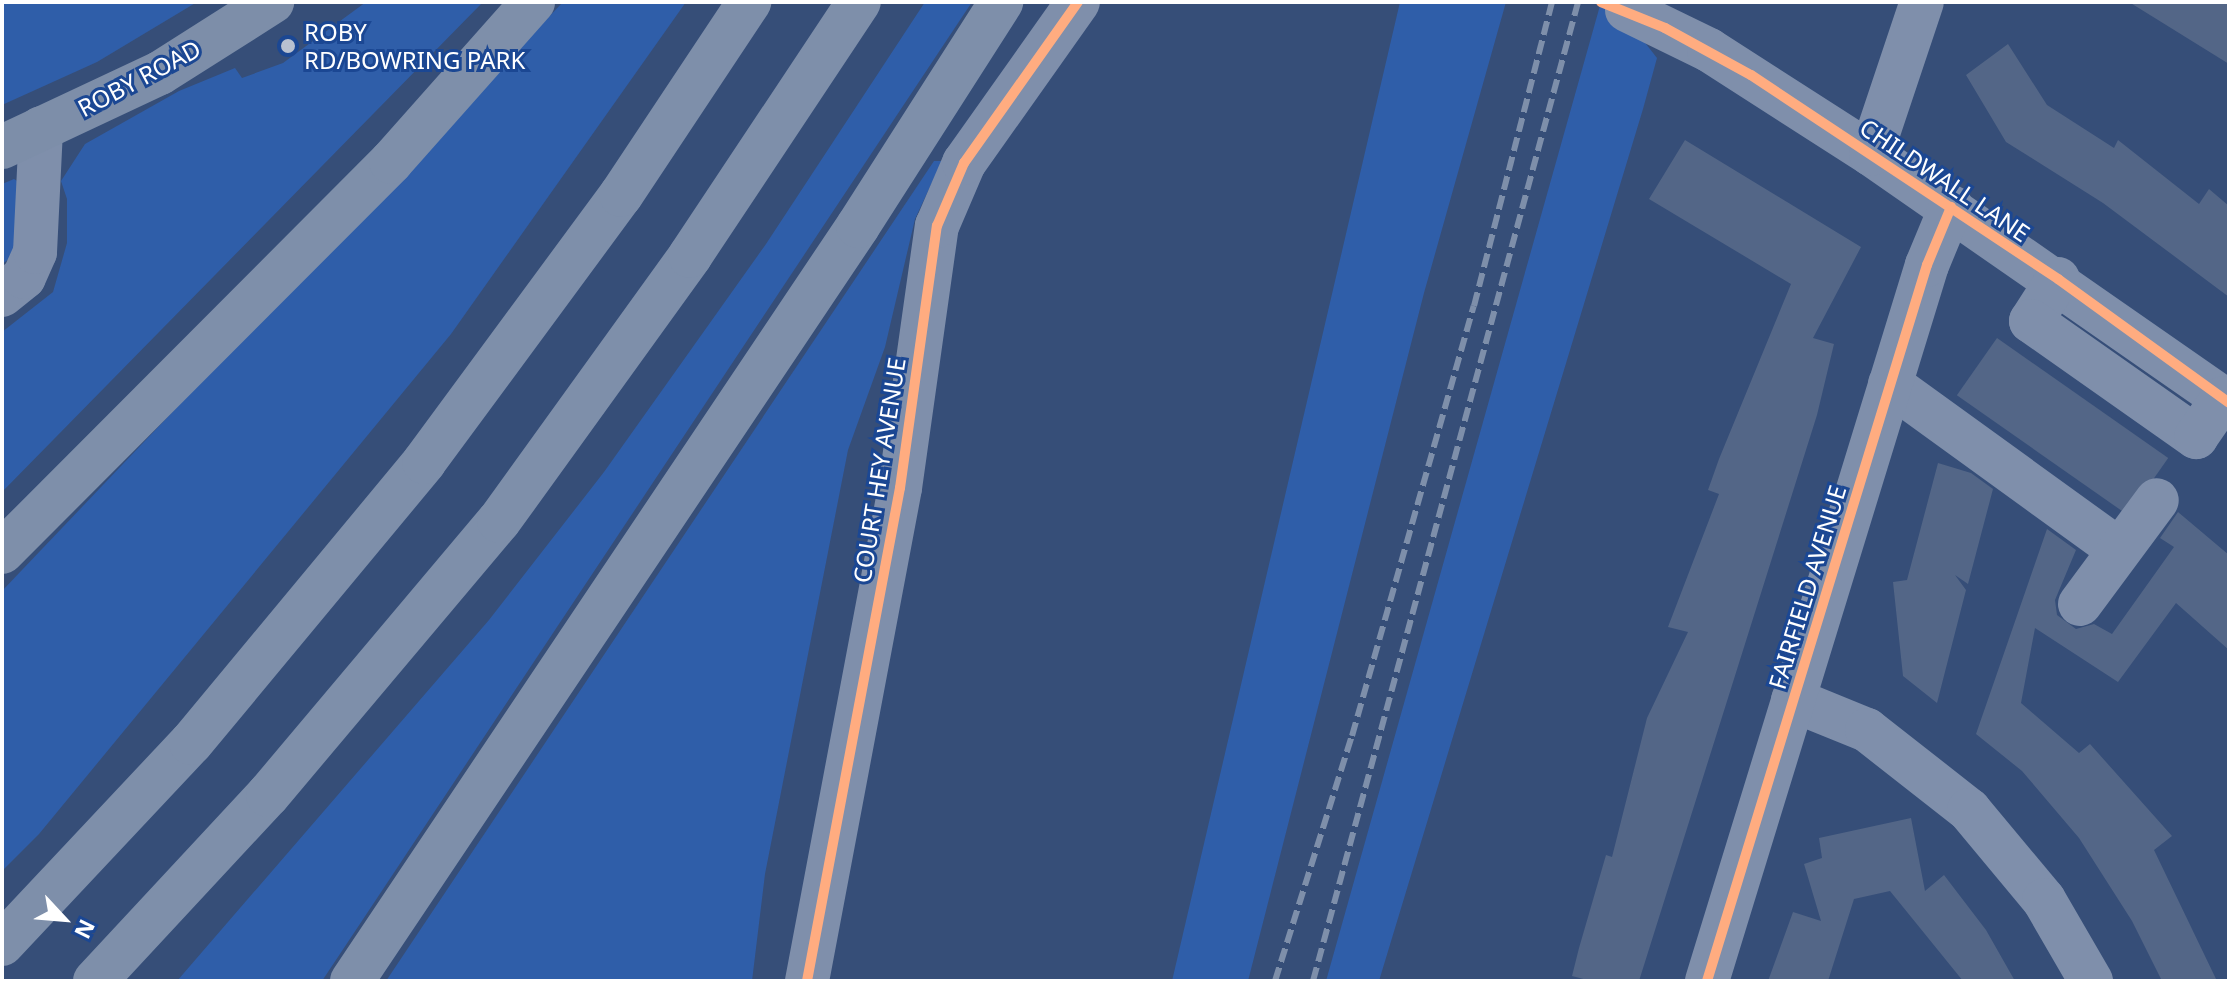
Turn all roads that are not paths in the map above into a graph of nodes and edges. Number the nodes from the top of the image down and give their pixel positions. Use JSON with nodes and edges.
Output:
{"nodes":[{"id":1,"x":272,"y":2,"type":"edge"},
{"id":2,"x":533,"y":2,"type":"edge"},
{"id":3,"x":749,"y":2,"type":"edge"},
{"id":4,"x":859,"y":2,"type":"edge"},
{"id":5,"x":1001,"y":2,"type":"edge"},
{"id":6,"x":1078,"y":2,"type":"edge"},
{"id":7,"x":1922,"y":2,"type":"edge"},
{"id":8,"x":1627,"y":10,"type":"dead end"},
{"id":9,"x":41,"y":128,"type":"junction"},
{"id":10,"x":2,"y":147,"type":"edge"},
{"id":11,"x":1871,"y":154,"type":"junction"},
{"id":12,"x":1951,"y":207,"type":"junction"},
{"id":13,"x":2,"y":295,"type":"edge"},
{"id":14,"x":1890,"y":384,"type":"junction"},
{"id":15,"x":2226,"y":400,"type":"edge"},
{"id":16,"x":2157,"y":500,"type":"dead end"},
{"id":17,"x":2119,"y":550,"type":"junction"},
{"id":18,"x":2,"y":552,"type":"edge"},
{"id":19,"x":2080,"y":604,"type":"dead end"},
{"id":20,"x":1793,"y":700,"type":"junction"},
{"id":21,"x":2,"y":944,"type":"edge"},
{"id":22,"x":95,"y":981,"type":"edge"},
{"id":23,"x":352,"y":981,"type":"edge"},
{"id":24,"x":807,"y":981,"type":"edge"},
{"id":25,"x":1707,"y":981,"type":"edge"},
{"id":26,"x":2091,"y":981,"type":"edge"}],
"edges":[{"from":1,"to":9,"type":"main road","name":"ROBY ROAD"},
{"from":2,"to":18,"type":"highway"},
{"from":3,"to":21,"type":"highway"},
{"from":4,"to":22,"type":"highway"},
{"from":5,"to":23,"type":"highway"},
{"from":6,"to":24,"type":"street","name":"COURT HEY AVENUE"},
{"from":7,"to":11,"type":"street"},
{"from":8,"to":11,"type":"street","name":"CHILDWALL LANE"},
{"from":9,"to":10,"type":"main road","name":"ROBY ROAD"},
{"from":9,"to":13,"type":"street"},
{"from":11,"to":12,"type":"street","name":"CHILDWALL LANE"},
{"from":12,"to":14,"type":"street","name":"FAIRFIELD AVENUE"},
{"from":12,"to":15,"type":"street","name":"CHILDWALL LANE"},
{"from":14,"to":17,"type":"street"},
{"from":14,"to":20,"type":"street","name":"FAIRFIELD AVENUE"},
{"from":16,"to":17,"type":"street"},
{"from":17,"to":19,"type":"street"},
{"from":20,"to":25,"type":"street","name":"FAIRFIELD AVENUE"},
{"from":20,"to":26,"type":"street"}]}
